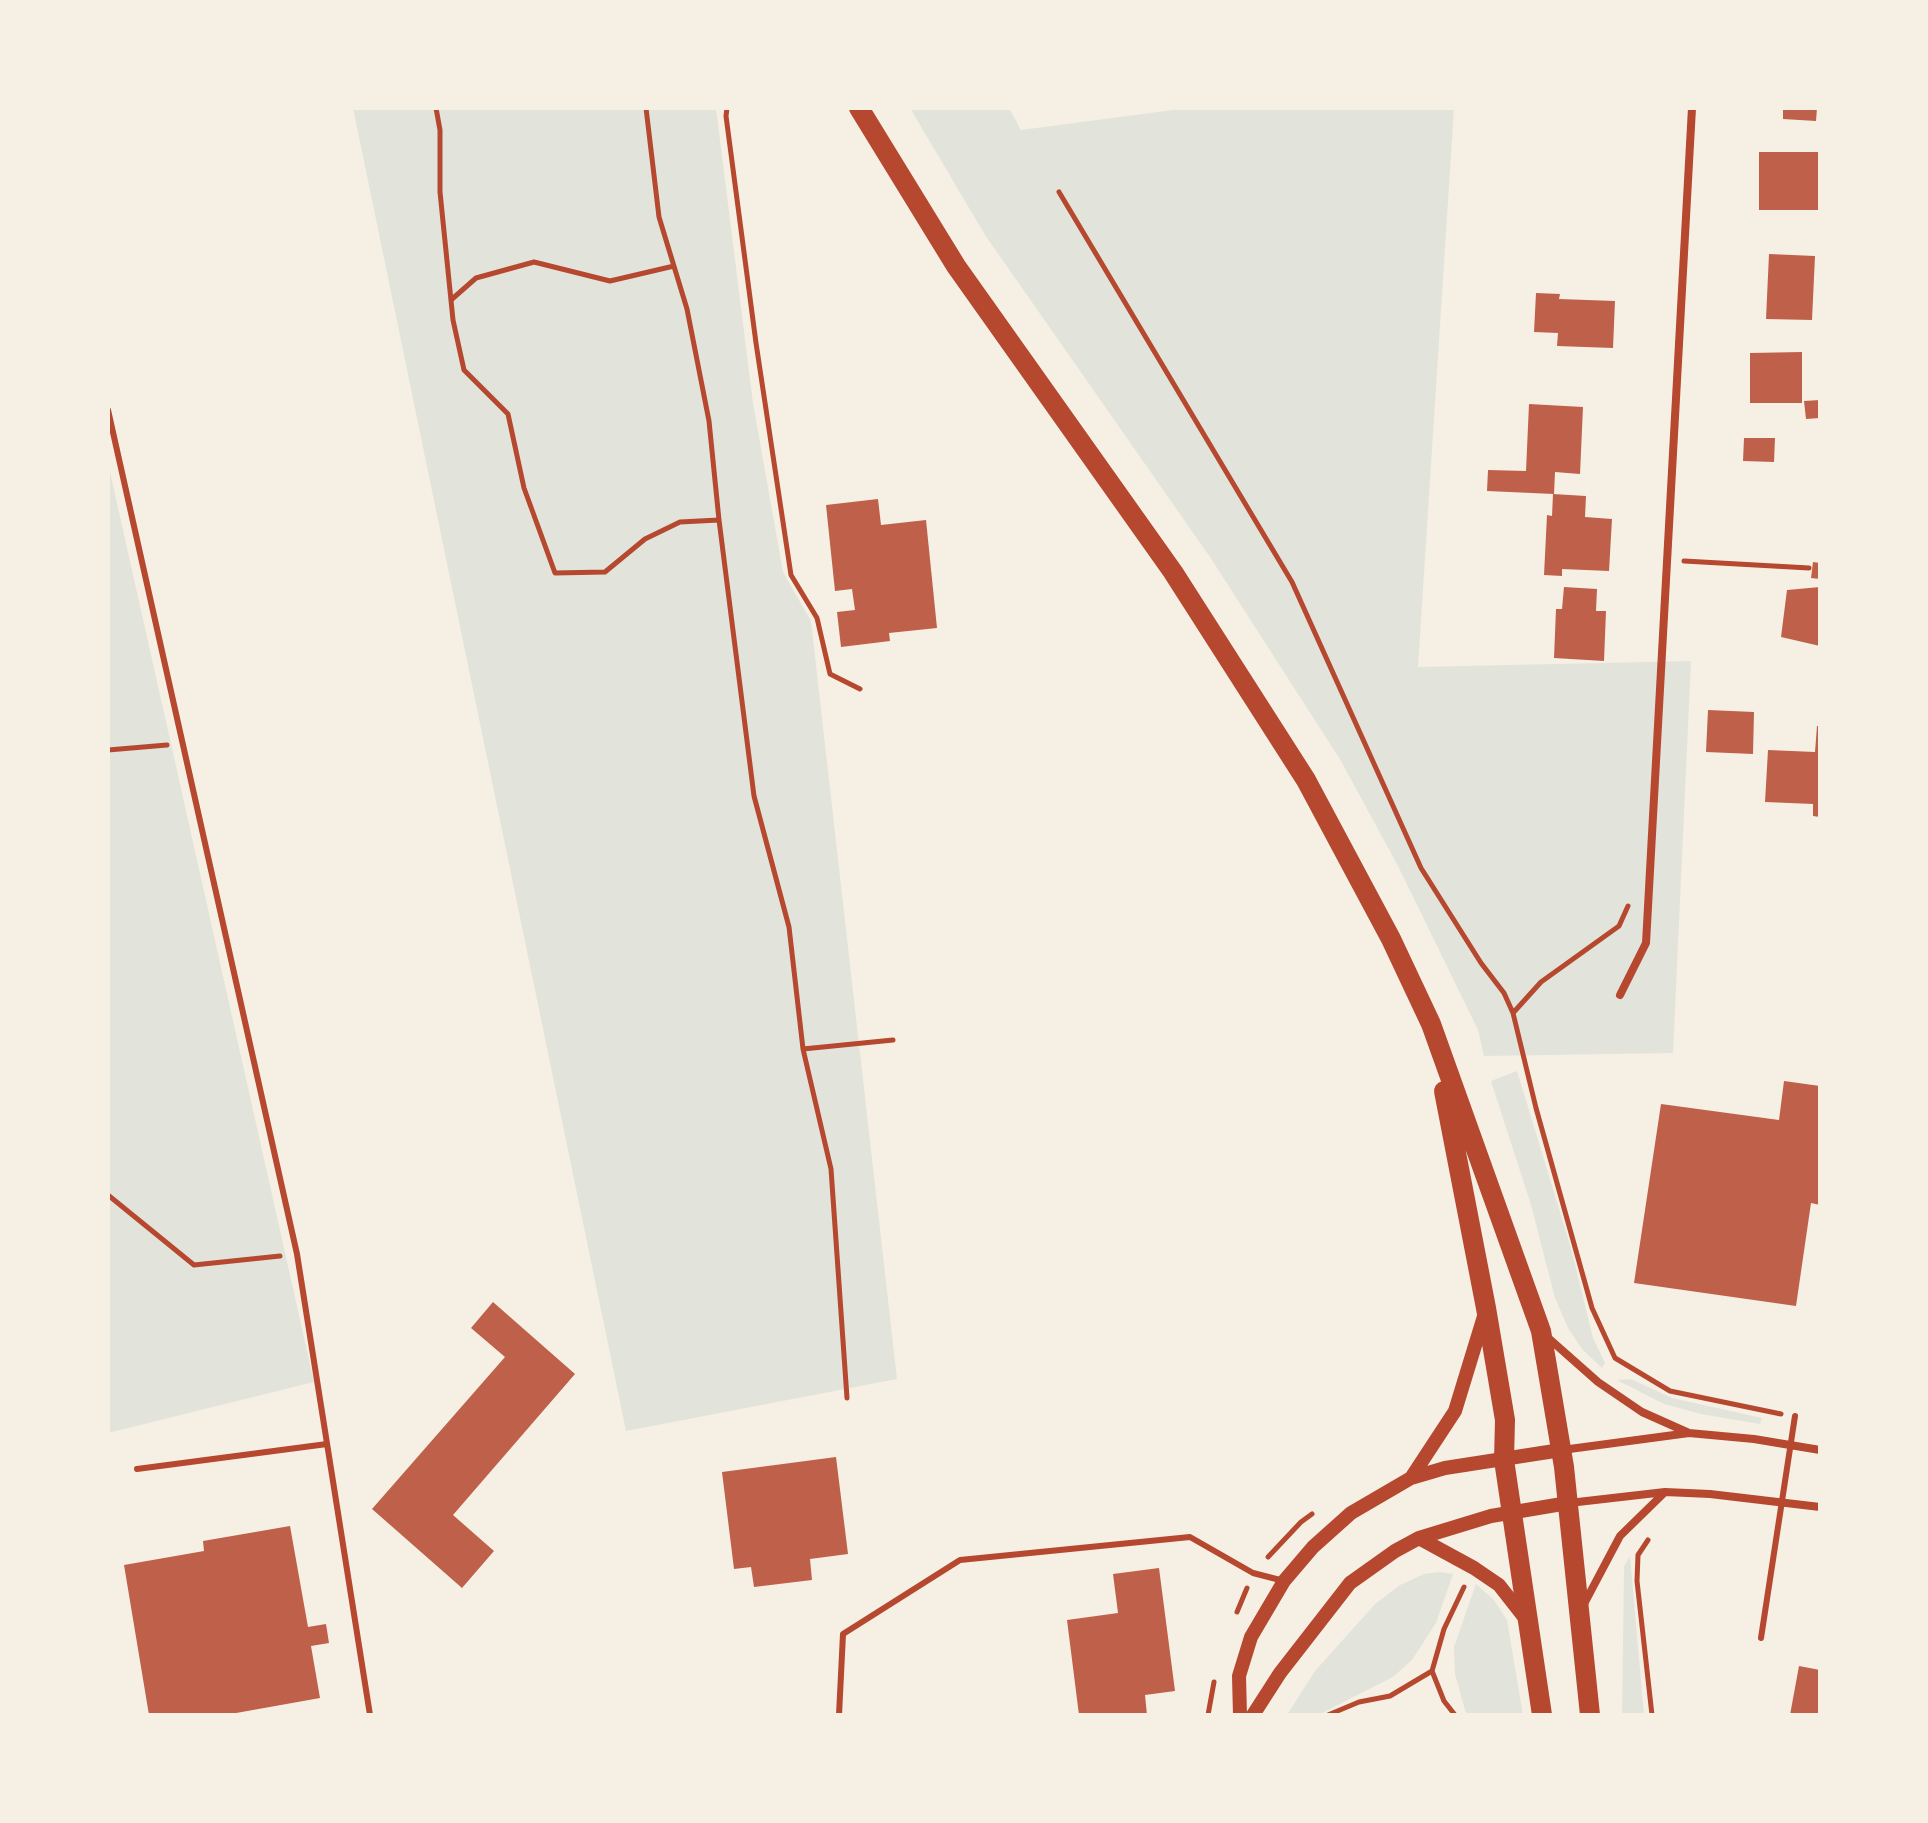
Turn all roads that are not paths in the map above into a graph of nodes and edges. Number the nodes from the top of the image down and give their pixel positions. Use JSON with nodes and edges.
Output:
{"nodes":[{"id":1,"x":859,"y":108,"type":"edge"},
{"id":2,"x":1692,"y":108,"type":"edge"},
{"id":3,"x":108,"y":410,"type":"edge"},
{"id":4,"x":1620,"y":995,"type":"dead end"},
{"id":5,"x":1431,"y":1024,"type":"junction"},
{"id":6,"x":1486,"y":1308,"type":"junction"},
{"id":7,"x":1541,"y":1331,"type":"junction"},
{"id":8,"x":1795,"y":1416,"type":"road end"},
{"id":9,"x":1689,"y":1433,"type":"junction"},
{"id":10,"x":327,"y":1444,"type":"junction"},
{"id":11,"x":1790,"y":1445,"type":"junction"},
{"id":12,"x":1561,"y":1450,"type":"junction"},
{"id":13,"x":1820,"y":1450,"type":"edge"},
{"id":14,"x":1504,"y":1460,"type":"junction"},
{"id":15,"x":137,"y":1469,"type":"dead end"},
{"id":16,"x":1411,"y":1478,"type":"junction"},
{"id":17,"x":1665,"y":1492,"type":"junction"},
{"id":18,"x":1781,"y":1502,"type":"junction"},
{"id":19,"x":1568,"y":1503,"type":"junction"},
{"id":20,"x":1820,"y":1507,"type":"edge"},
{"id":21,"x":1512,"y":1512,"type":"junction"},
{"id":22,"x":1419,"y":1538,"type":"junction"},
{"id":23,"x":1284,"y":1581,"type":"junction"},
{"id":24,"x":1580,"y":1612,"type":"junction"},
{"id":25,"x":1528,"y":1623,"type":"junction"},
{"id":26,"x":1761,"y":1638,"type":"dead end"},
{"id":27,"x":370,"y":1715,"type":"edge"},
{"id":28,"x":839,"y":1715,"type":"edge"},
{"id":29,"x":1240,"y":1715,"type":"edge"},
{"id":30,"x":1253,"y":1715,"type":"edge"},
{"id":31,"x":1542,"y":1715,"type":"edge"},
{"id":32,"x":1590,"y":1715,"type":"edge"}],
"edges":[{"from":1,"to":5,"type":"main road"},
{"from":2,"to":4,"type":"street"},
{"from":3,"to":10,"type":"lane"},
{"from":5,"to":6,"type":"main road"},
{"from":5,"to":7,"type":"main road"},
{"from":6,"to":14,"type":"main road"},
{"from":6,"to":16,"type":"street"},
{"from":7,"to":9,"type":"street"},
{"from":7,"to":12,"type":"main road"},
{"from":8,"to":11,"type":"lane"},
{"from":9,"to":11,"type":"street"},
{"from":9,"to":12,"type":"street"},
{"from":10,"to":15,"type":"lane"},
{"from":10,"to":27,"type":"lane"},
{"from":11,"to":13,"type":"street"},
{"from":11,"to":18,"type":"lane"},
{"from":12,"to":14,"type":"street"},
{"from":12,"to":19,"type":"main road"},
{"from":14,"to":16,"type":"street"},
{"from":14,"to":21,"type":"main road"},
{"from":16,"to":23,"type":"street"},
{"from":17,"to":18,"type":"street"},
{"from":17,"to":19,"type":"street"},
{"from":17,"to":24,"type":"street"},
{"from":18,"to":20,"type":"street"},
{"from":18,"to":26,"type":"lane"},
{"from":19,"to":21,"type":"street"},
{"from":19,"to":24,"type":"main road"},
{"from":21,"to":22,"type":"street"},
{"from":21,"to":25,"type":"main road"},
{"from":22,"to":25,"type":"street"},
{"from":22,"to":30,"type":"street"},
{"from":23,"to":28,"type":"lane"},
{"from":23,"to":29,"type":"street"},
{"from":24,"to":32,"type":"main road"},
{"from":25,"to":31,"type":"main road"}]}
